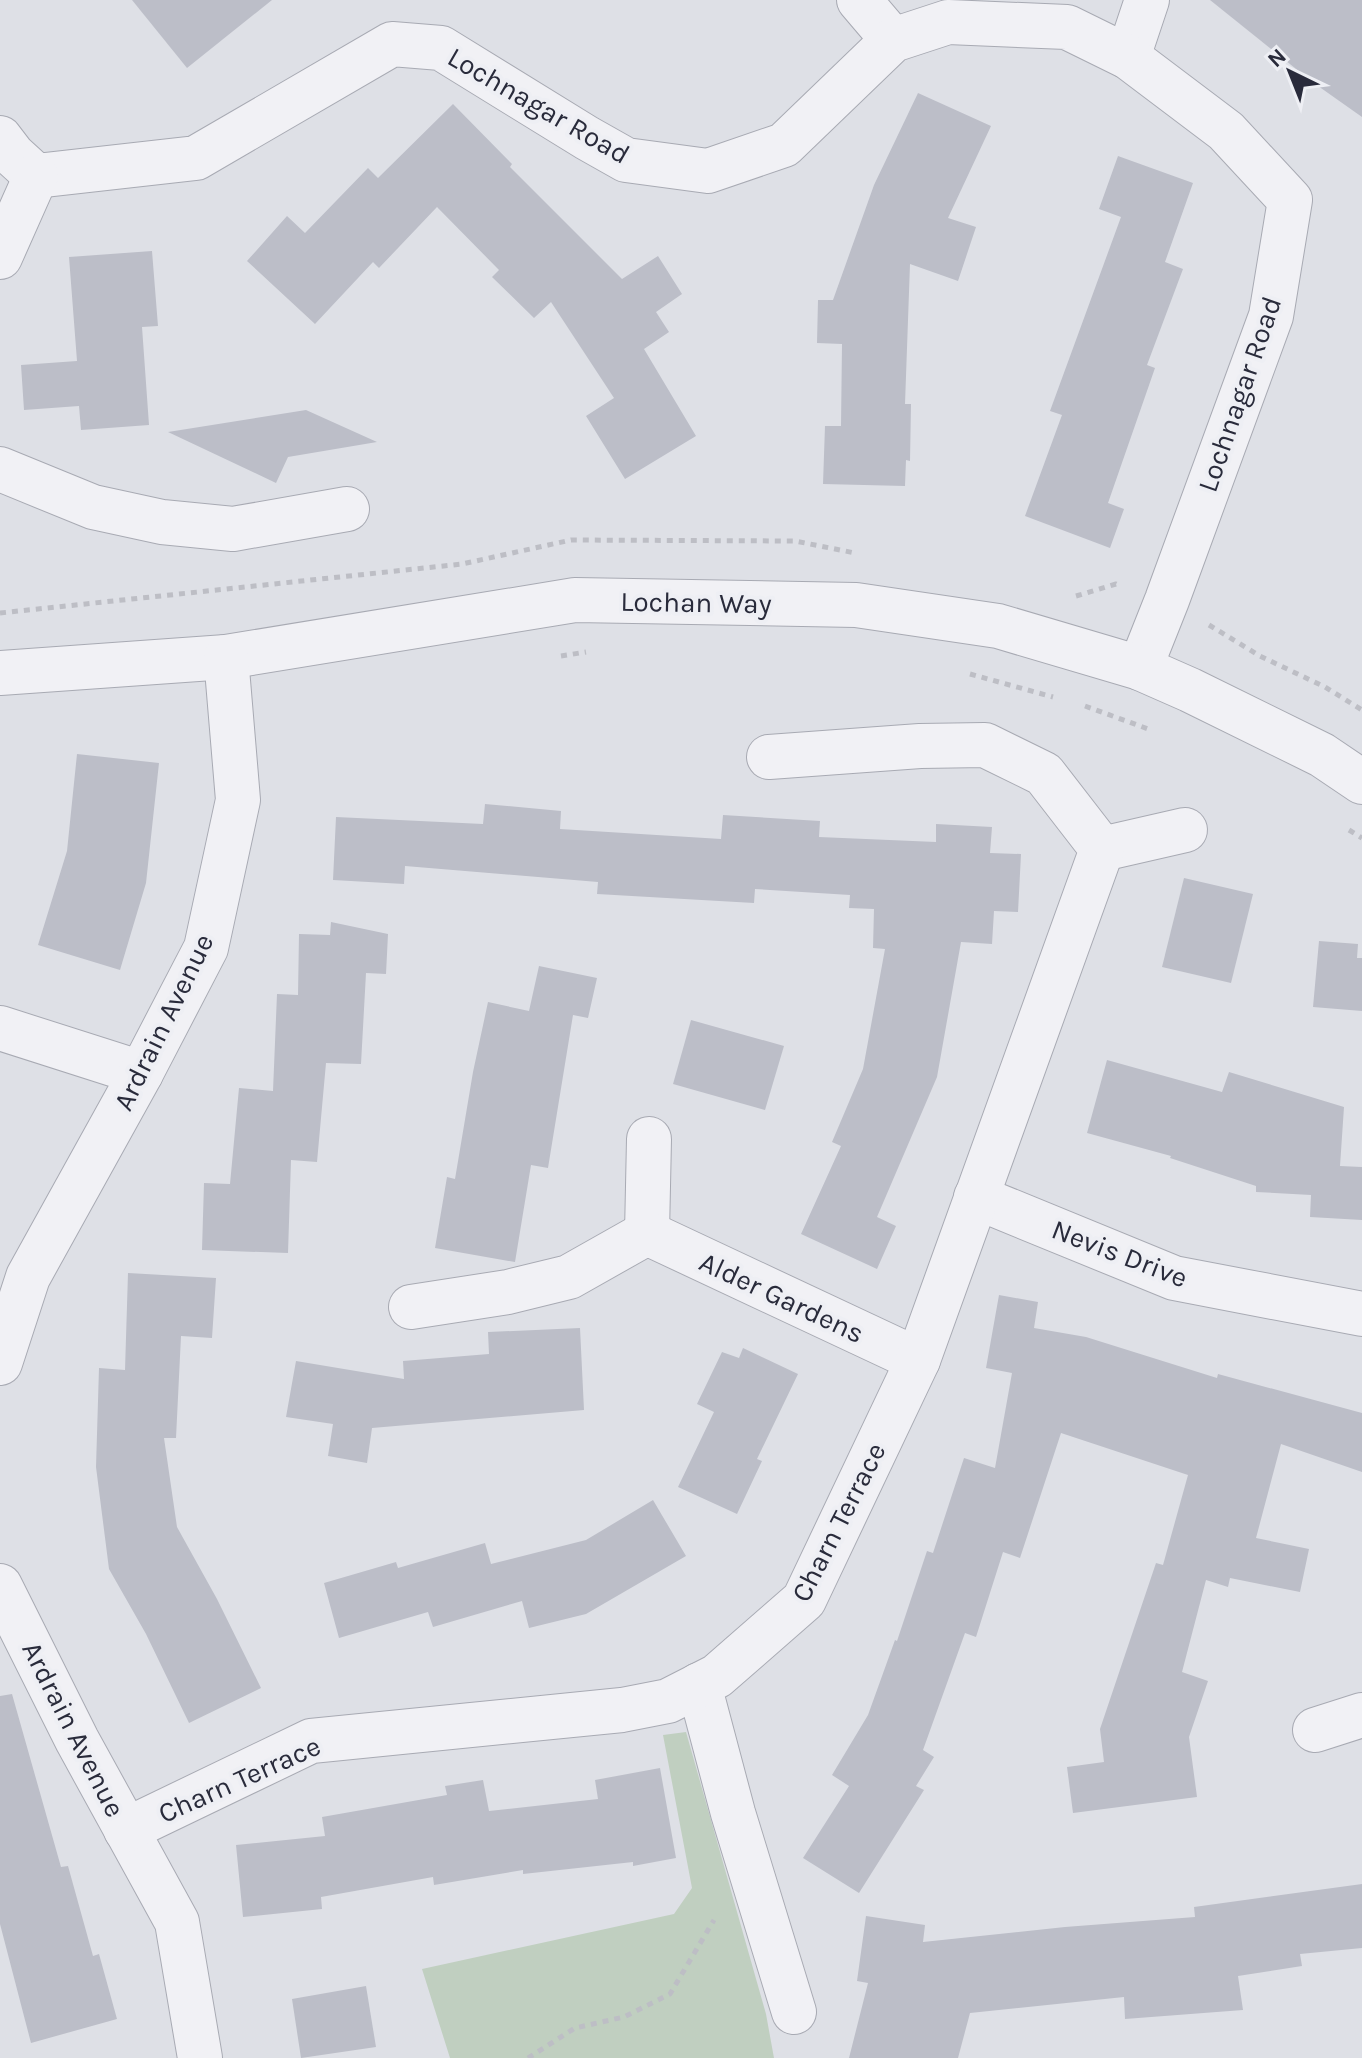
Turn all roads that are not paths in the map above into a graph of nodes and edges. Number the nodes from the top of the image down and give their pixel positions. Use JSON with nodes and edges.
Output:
{"nodes":[{"id":1,"x":859,"y":0,"type":"edge"},
{"id":2,"x":1147,"y":0,"type":"edge"},
{"id":3,"x":893,"y":40,"type":"junction"},
{"id":4,"x":1128,"y":57,"type":"junction"},
{"id":5,"x":0,"y":138,"type":"edge"},
{"id":6,"x":36,"y":176,"type":"junction"},
{"id":7,"x":0,"y":257,"type":"edge"},
{"id":8,"x":0,"y":469,"type":"edge"},
{"id":9,"x":347,"y":509,"type":"dead end"},
{"id":10,"x":226,"y":657,"type":"junction"},
{"id":11,"x":1140,"y":668,"type":"junction"},
{"id":12,"x":0,"y":673,"type":"edge"},
{"id":13,"x":769,"y":757,"type":"dead end"},
{"id":14,"x":1362,"y":782,"type":"edge"},
{"id":15,"x":1185,"y":830,"type":"dead end"},
{"id":16,"x":1102,"y":849,"type":"junction"},
{"id":17,"x":0,"y":1028,"type":"edge"},
{"id":18,"x":141,"y":1073,"type":"junction"},
{"id":19,"x":649,"y":1139,"type":"dead end"},
{"id":20,"x":976,"y":1197,"type":"junction"},
{"id":21,"x":647,"y":1233,"type":"junction"},
{"id":22,"x":411,"y":1307,"type":"dead end"},
{"id":23,"x":1362,"y":1314,"type":"edge"},
{"id":24,"x":918,"y":1360,"type":"junction"},
{"id":25,"x":0,"y":1363,"type":"edge"},
{"id":26,"x":0,"y":1586,"type":"edge"},
{"id":27,"x":699,"y":1685,"type":"junction"},
{"id":28,"x":1362,"y":1715,"type":"edge"},
{"id":29,"x":1315,"y":1730,"type":"dead end"},
{"id":30,"x":126,"y":1830,"type":"junction"},
{"id":31,"x":794,"y":2012,"type":"dead end"},
{"id":32,"x":200,"y":2058,"type":"edge"}],
"edges":[{"from":1,"to":3,"type":"street"},
{"from":2,"to":4,"type":"street"},
{"from":3,"to":4,"type":"street","name":"Lochnagar Road"},
{"from":3,"to":6,"type":"street","name":"Lochnagar Road"},
{"from":4,"to":11,"type":"street","name":"Lochnagar Road"},
{"from":5,"to":6,"type":"street"},
{"from":6,"to":7,"type":"street"},
{"from":8,"to":9,"type":"street"},
{"from":10,"to":11,"type":"street","name":"Lochan Way"},
{"from":10,"to":12,"type":"street","name":"Lochan Way"},
{"from":10,"to":18,"type":"street","name":"Ardrain Avenue"},
{"from":11,"to":14,"type":"street","name":"Lochan Way"},
{"from":13,"to":16,"type":"street"},
{"from":15,"to":16,"type":"street"},
{"from":16,"to":20,"type":"street","name":"Charn Terrace"},
{"from":17,"to":18,"type":"street"},
{"from":18,"to":25,"type":"street","name":"Ardrain Avenue"},
{"from":19,"to":21,"type":"street"},
{"from":20,"to":23,"type":"street","name":"Nevis Drive"},
{"from":20,"to":24,"type":"street","name":"Charn Terrace"},
{"from":21,"to":22,"type":"street"},
{"from":21,"to":24,"type":"street","name":"Alder Gardens"},
{"from":24,"to":27,"type":"street","name":"Charn Terrace"},
{"from":26,"to":30,"type":"street","name":"Ardrain Avenue"},
{"from":27,"to":30,"type":"street","name":"Charn Terrace"},
{"from":27,"to":31,"type":"street"},
{"from":28,"to":29,"type":"street"},
{"from":30,"to":32,"type":"street","name":"Ardrain Avenue"}]}
